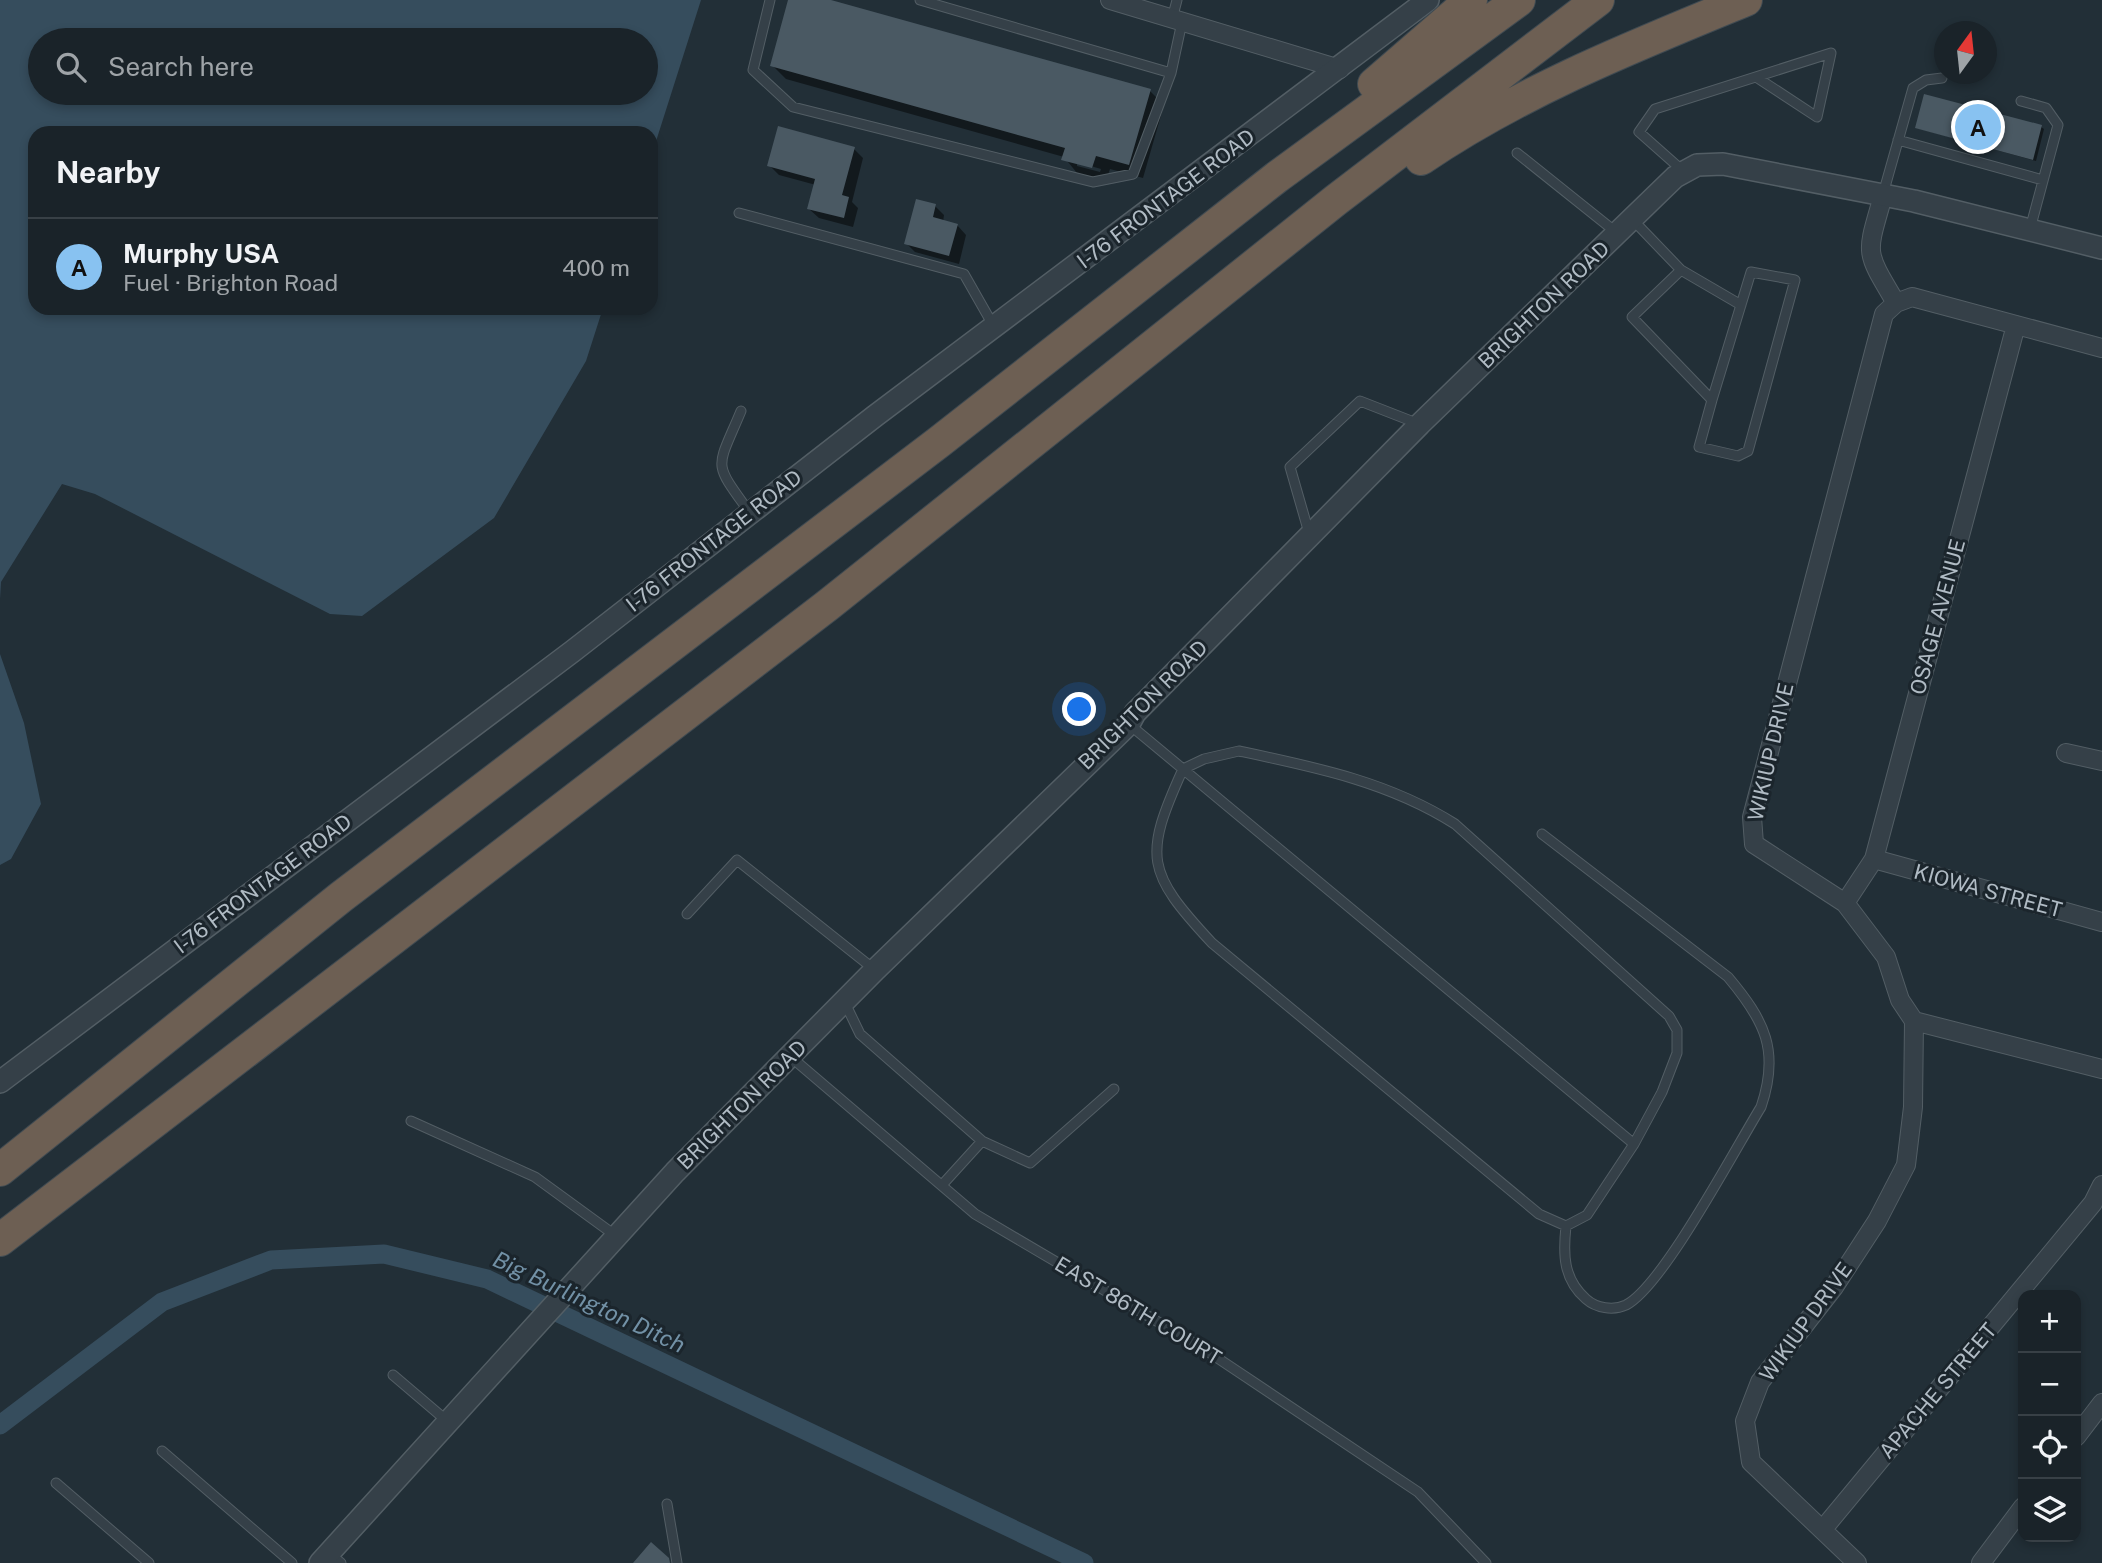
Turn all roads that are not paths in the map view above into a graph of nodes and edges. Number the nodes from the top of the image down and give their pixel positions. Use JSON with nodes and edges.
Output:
{"nodes":[{"id":1,"x":770,"y":0,"type":"edge"},
{"id":2,"x":920,"y":0,"type":"edge"},
{"id":3,"x":1110,"y":0,"type":"edge"},
{"id":4,"x":1177,"y":0,"type":"edge"},
{"id":5,"x":1428,"y":0,"type":"edge"},
{"id":6,"x":1471,"y":0,"type":"edge"},
{"id":7,"x":1519,"y":0,"type":"edge"},
{"id":8,"x":1598,"y":0,"type":"edge"},
{"id":9,"x":1746,"y":0,"type":"edge"},
{"id":10,"x":1177,"y":20,"type":"junction"},
{"id":11,"x":1340,"y":69,"type":"junction"},
{"id":12,"x":1171,"y":73,"type":"junction"},
{"id":13,"x":1756,"y":77,"type":"junction"},
{"id":14,"x":1934,"y":79,"type":"edge"},
{"id":15,"x":2021,"y":100,"type":"dead end"},
{"id":16,"x":1898,"y":140,"type":"junction"},
{"id":17,"x":1517,"y":153,"type":"dead end"},
{"id":18,"x":1683,"y":171,"type":"junction"},
{"id":19,"x":1277,"y":177,"type":"junction"},
{"id":20,"x":2043,"y":180,"type":"junction"},
{"id":21,"x":1883,"y":196,"type":"junction"},
{"id":22,"x":739,"y":214,"type":"dead end"},
{"id":23,"x":1625,"y":226,"type":"junction"},
{"id":24,"x":2030,"y":230,"type":"junction"},
{"id":25,"x":2102,"y":248,"type":"edge"},
{"id":26,"x":1681,"y":270,"type":"junction"},
{"id":27,"x":1247,"y":272,"type":"junction"},
{"id":28,"x":1896,"y":303,"type":"junction"},
{"id":29,"x":1741,"y":305,"type":"junction"},
{"id":30,"x":2016,"y":325,"type":"junction"},
{"id":31,"x":994,"y":327,"type":"junction"},
{"id":32,"x":2102,"y":348,"type":"edge"},
{"id":33,"x":1712,"y":400,"type":"junction"},
{"id":34,"x":741,"y":411,"type":"dead end"},
{"id":35,"x":1420,"y":424,"type":"junction"},
{"id":36,"x":750,"y":513,"type":"junction"},
{"id":37,"x":1310,"y":538,"type":"junction"},
{"id":38,"x":1129,"y":724,"type":"junction"},
{"id":39,"x":2066,"y":753,"type":"dead end"},
{"id":40,"x":2102,"y":761,"type":"edge"},
{"id":41,"x":1183,"y":769,"type":"junction"},
{"id":42,"x":1542,"y":834,"type":"dead end"},
{"id":43,"x":1874,"y":859,"type":"junction"},
{"id":44,"x":1845,"y":903,"type":"junction"},
{"id":45,"x":687,"y":915,"type":"dead end"},
{"id":46,"x":2102,"y":922,"type":"edge"},
{"id":47,"x":875,"y":970,"type":"junction"},
{"id":48,"x":844,"y":1002,"type":"junction"},
{"id":49,"x":1914,"y":1021,"type":"junction"},
{"id":50,"x":790,"y":1056,"type":"junction"},
{"id":51,"x":2102,"y":1069,"type":"edge"},
{"id":52,"x":0,"y":1082,"type":"edge"},
{"id":53,"x":1114,"y":1089,"type":"dead end"},
{"id":54,"x":411,"y":1121,"type":"dead end"},
{"id":55,"x":982,"y":1141,"type":"junction"},
{"id":56,"x":1634,"y":1144,"type":"junction"},
{"id":57,"x":0,"y":1170,"type":"edge"},
{"id":58,"x":942,"y":1185,"type":"junction"},
{"id":59,"x":2102,"y":1185,"type":"edge"},
{"id":60,"x":2097,"y":1205,"type":"edge"},
{"id":61,"x":1566,"y":1226,"type":"junction"},
{"id":62,"x":616,"y":1236,"type":"junction"},
{"id":63,"x":0,"y":1240,"type":"edge"},
{"id":64,"x":393,"y":1375,"type":"dead end"},
{"id":65,"x":2102,"y":1403,"type":"edge"},
{"id":66,"x":447,"y":1421,"type":"junction"},
{"id":67,"x":2081,"y":1430,"type":"edge"},
{"id":68,"x":162,"y":1451,"type":"dead end"},
{"id":69,"x":56,"y":1483,"type":"dead end"},
{"id":70,"x":667,"y":1504,"type":"dead end"},
{"id":71,"x":2018,"y":1514,"type":"edge"},
{"id":72,"x":1823,"y":1529,"type":"junction"},
{"id":73,"x":330,"y":1559,"type":"edge"},
{"id":74,"x":149,"y":1563,"type":"edge"},
{"id":75,"x":292,"y":1563,"type":"edge"},
{"id":76,"x":677,"y":1563,"type":"edge"},
{"id":77,"x":1486,"y":1563,"type":"edge"},
{"id":78,"x":1857,"y":1563,"type":"edge"},
{"id":79,"x":1981,"y":1563,"type":"edge"}],
"edges":[{"from":1,"to":12,"type":"lane"},
{"from":2,"to":12,"type":"lane"},
{"from":3,"to":10,"type":"street"},
{"from":4,"to":10,"type":"lane"},
{"from":5,"to":11,"type":"street","name":"I-76 FRONTAGE ROAD"},
{"from":6,"to":19,"type":"highway"},
{"from":7,"to":19,"type":"highway"},
{"from":8,"to":27,"type":"highway"},
{"from":9,"to":27,"type":"highway"},
{"from":10,"to":11,"type":"street"},
{"from":10,"to":12,"type":"lane"},
{"from":11,"to":31,"type":"street","name":"I-76 FRONTAGE ROAD"},
{"from":13,"to":13,"type":"lane"},
{"from":13,"to":18,"type":"lane"},
{"from":14,"to":16,"type":"lane"},
{"from":15,"to":20,"type":"lane"},
{"from":16,"to":20,"type":"lane"},
{"from":16,"to":21,"type":"lane"},
{"from":17,"to":23,"type":"lane"},
{"from":18,"to":21,"type":"street"},
{"from":18,"to":23,"type":"street","name":"BRIGHTON ROAD"},
{"from":19,"to":57,"type":"highway"},
{"from":20,"to":24,"type":"lane"},
{"from":21,"to":24,"type":"street"},
{"from":21,"to":28,"type":"street"},
{"from":22,"to":31,"type":"lane"},
{"from":23,"to":26,"type":"lane"},
{"from":23,"to":35,"type":"street","name":"BRIGHTON ROAD"},
{"from":24,"to":25,"type":"street"},
{"from":26,"to":29,"type":"lane"},
{"from":26,"to":33,"type":"lane"},
{"from":27,"to":63,"type":"highway"},
{"from":28,"to":30,"type":"street"},
{"from":28,"to":44,"type":"street","name":"WIKIUP DRIVE"},
{"from":29,"to":33,"type":"lane"},
{"from":29,"to":33,"type":"lane"},
{"from":30,"to":32,"type":"street"},
{"from":30,"to":43,"type":"street","name":"OSAGE AVENUE"},
{"from":31,"to":36,"type":"street","name":"I-76 FRONTAGE ROAD"},
{"from":34,"to":36,"type":"lane"},
{"from":35,"to":37,"type":"street","name":"BRIGHTON ROAD"},
{"from":35,"to":37,"type":"lane"},
{"from":36,"to":52,"type":"street","name":"I-76 FRONTAGE ROAD"},
{"from":37,"to":38,"type":"street","name":"BRIGHTON ROAD"},
{"from":38,"to":41,"type":"lane"},
{"from":38,"to":47,"type":"street","name":"BRIGHTON ROAD"},
{"from":39,"to":40,"type":"street"},
{"from":41,"to":56,"type":"lane"},
{"from":41,"to":56,"type":"lane"},
{"from":41,"to":61,"type":"lane"},
{"from":42,"to":61,"type":"lane"},
{"from":43,"to":44,"type":"street","name":"OSAGE AVENUE"},
{"from":43,"to":46,"type":"street","name":"KIOWA STREET"},
{"from":44,"to":49,"type":"street","name":"WIKIUP DRIVE"},
{"from":45,"to":47,"type":"lane"},
{"from":47,"to":48,"type":"street","name":"BRIGHTON ROAD"},
{"from":48,"to":50,"type":"street","name":"BRIGHTON ROAD"},
{"from":48,"to":55,"type":"lane"},
{"from":49,"to":51,"type":"street"},
{"from":49,"to":72,"type":"street","name":"WIKIUP DRIVE"},
{"from":50,"to":58,"type":"lane","name":"EAST 86TH COURT"},
{"from":50,"to":62,"type":"street","name":"BRIGHTON ROAD"},
{"from":53,"to":55,"type":"lane"},
{"from":54,"to":62,"type":"lane"},
{"from":55,"to":58,"type":"lane"},
{"from":56,"to":61,"type":"lane"},
{"from":58,"to":77,"type":"lane","name":"EAST 86TH COURT"},
{"from":59,"to":60,"type":"street","name":"APACHE STREET"},
{"from":60,"to":72,"type":"street","name":"APACHE STREET"},
{"from":62,"to":66,"type":"street","name":"BRIGHTON ROAD"},
{"from":64,"to":66,"type":"lane"},
{"from":65,"to":67,"type":"street"},
{"from":66,"to":73,"type":"street","name":"BRIGHTON ROAD"},
{"from":68,"to":75,"type":"lane"},
{"from":69,"to":74,"type":"lane"},
{"from":70,"to":76,"type":"lane"},
{"from":71,"to":79,"type":"street"},
{"from":72,"to":78,"type":"street","name":"WIKIUP DRIVE"}]}
